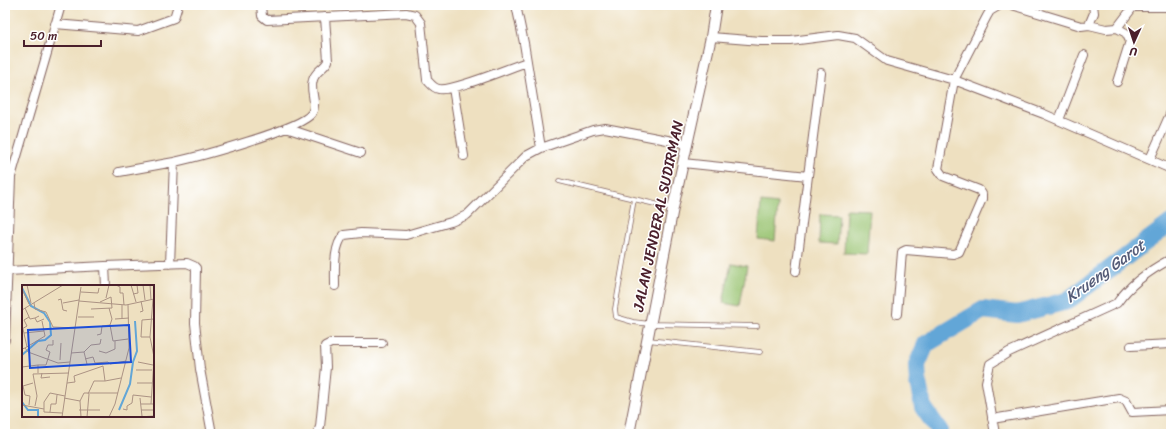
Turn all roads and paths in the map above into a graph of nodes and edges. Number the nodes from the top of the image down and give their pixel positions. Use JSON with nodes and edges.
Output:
{"nodes":[{"id":1,"x":61,"y":5,"type":"edge"},
{"id":2,"x":178,"y":5,"type":"edge"},
{"id":3,"x":261,"y":5,"type":"edge"},
{"id":4,"x":516,"y":5,"type":"edge"},
{"id":5,"x":716,"y":5,"type":"edge"},
{"id":6,"x":1000,"y":5,"type":"edge"},
{"id":7,"x":1012,"y":5,"type":"edge"},
{"id":8,"x":1093,"y":5,"type":"edge"},
{"id":9,"x":1171,"y":7,"type":"edge"},
{"id":10,"x":325,"y":17,"type":"junction"},
{"id":11,"x":55,"y":24,"type":"junction"},
{"id":12,"x":1089,"y":25,"type":"junction"},
{"id":13,"x":1117,"y":28,"type":"junction"},
{"id":14,"x":711,"y":37,"type":"junction"},
{"id":15,"x":1084,"y":54,"type":"dead end"},
{"id":16,"x":527,"y":62,"type":"junction"},
{"id":17,"x":821,"y":74,"type":"dead end"},
{"id":18,"x":954,"y":80,"type":"junction"},
{"id":19,"x":1117,"y":82,"type":"dead end"},
{"id":20,"x":453,"y":88,"type":"junction"},
{"id":21,"x":1171,"y":112,"type":"edge"},
{"id":22,"x":1059,"y":120,"type":"junction"},
{"id":23,"x":286,"y":128,"type":"junction"},
{"id":24,"x":688,"y":144,"type":"junction"},
{"id":25,"x":541,"y":148,"type":"junction"},
{"id":26,"x":361,"y":153,"type":"dead end"},
{"id":27,"x":464,"y":156,"type":"dead end"},
{"id":28,"x":1150,"y":159,"type":"junction"},
{"id":29,"x":174,"y":162,"type":"junction"},
{"id":30,"x":683,"y":163,"type":"junction"},
{"id":31,"x":1171,"y":169,"type":"edge"},
{"id":32,"x":119,"y":172,"type":"dead end"},
{"id":33,"x":808,"y":176,"type":"junction"},
{"id":34,"x":559,"y":181,"type":"dead end"},
{"id":35,"x":634,"y":199,"type":"junction"},
{"id":36,"x":673,"y":208,"type":"junction"},
{"id":37,"x":1171,"y":259,"type":"edge"},
{"id":38,"x":170,"y":264,"type":"junction"},
{"id":39,"x":105,"y":266,"type":"junction"},
{"id":40,"x":8,"y":271,"type":"junction"},
{"id":41,"x":796,"y":271,"type":"dead end"},
{"id":42,"x":106,"y":285,"type":"edge"},
{"id":43,"x":334,"y":286,"type":"dead end"},
{"id":44,"x":897,"y":314,"type":"dead end"},
{"id":45,"x":650,"y":324,"type":"junction"},
{"id":46,"x":757,"y":326,"type":"dead end"},
{"id":47,"x":5,"y":340,"type":"edge"},
{"id":48,"x":647,"y":340,"type":"junction"},
{"id":49,"x":382,"y":343,"type":"dead end"},
{"id":50,"x":1171,"y":344,"type":"edge"},
{"id":51,"x":1131,"y":346,"type":"dead end"},
{"id":52,"x":760,"y":352,"type":"dead end"},
{"id":53,"x":1171,"y":410,"type":"edge"},
{"id":54,"x":992,"y":419,"type":"junction"},
{"id":55,"x":212,"y":434,"type":"edge"},
{"id":56,"x":317,"y":434,"type":"edge"},
{"id":57,"x":629,"y":434,"type":"edge"},
{"id":58,"x":995,"y":434,"type":"edge"}],
"edges":[{"from":1,"to":11,"type":"street"},
{"from":2,"to":11,"type":"street"},
{"from":3,"to":10,"type":"street"},
{"from":4,"to":16,"type":"street"},
{"from":5,"to":14,"type":"street","name":"JALAN JENDERAL SUDIRMAN"},
{"from":6,"to":18,"type":"street"},
{"from":7,"to":12,"type":"street"},
{"from":8,"to":12,"type":"street"},
{"from":9,"to":13,"type":"street"},
{"from":10,"to":20,"type":"street"},
{"from":10,"to":23,"type":"street"},
{"from":11,"to":40,"type":"street"},
{"from":12,"to":13,"type":"street"},
{"from":13,"to":19,"type":"street"},
{"from":14,"to":18,"type":"street"},
{"from":14,"to":24,"type":"street","name":"JALAN JENDERAL SUDIRMAN"},
{"from":15,"to":22,"type":"street"},
{"from":16,"to":20,"type":"street"},
{"from":16,"to":25,"type":"street"},
{"from":17,"to":33,"type":"street"},
{"from":18,"to":22,"type":"street"},
{"from":18,"to":44,"type":"street"},
{"from":20,"to":27,"type":"street"},
{"from":21,"to":28,"type":"street"},
{"from":22,"to":28,"type":"street"},
{"from":23,"to":26,"type":"street"},
{"from":23,"to":29,"type":"street"},
{"from":24,"to":25,"type":"street"},
{"from":24,"to":30,"type":"street","name":"JALAN JENDERAL SUDIRMAN"},
{"from":25,"to":43,"type":"street"},
{"from":28,"to":31,"type":"street"},
{"from":29,"to":32,"type":"street"},
{"from":29,"to":38,"type":"street"},
{"from":30,"to":33,"type":"street"},
{"from":30,"to":36,"type":"street","name":"JALAN JENDERAL SUDIRMAN"},
{"from":33,"to":41,"type":"street"},
{"from":34,"to":35,"type":"lane"},
{"from":35,"to":36,"type":"lane"},
{"from":35,"to":45,"type":"lane"},
{"from":36,"to":45,"type":"street","name":"JALAN JENDERAL SUDIRMAN"},
{"from":37,"to":54,"type":"street"},
{"from":38,"to":39,"type":"street"},
{"from":38,"to":55,"type":"street"},
{"from":39,"to":40,"type":"street"},
{"from":39,"to":42,"type":"street"},
{"from":40,"to":47,"type":"street"},
{"from":45,"to":46,"type":"lane"},
{"from":45,"to":48,"type":"street","name":"JALAN JENDERAL SUDIRMAN"},
{"from":48,"to":52,"type":"lane"},
{"from":48,"to":57,"type":"street","name":"JALAN JENDERAL SUDIRMAN"},
{"from":49,"to":56,"type":"street"},
{"from":50,"to":51,"type":"street"},
{"from":53,"to":54,"type":"street"},
{"from":54,"to":58,"type":"street"}]}
